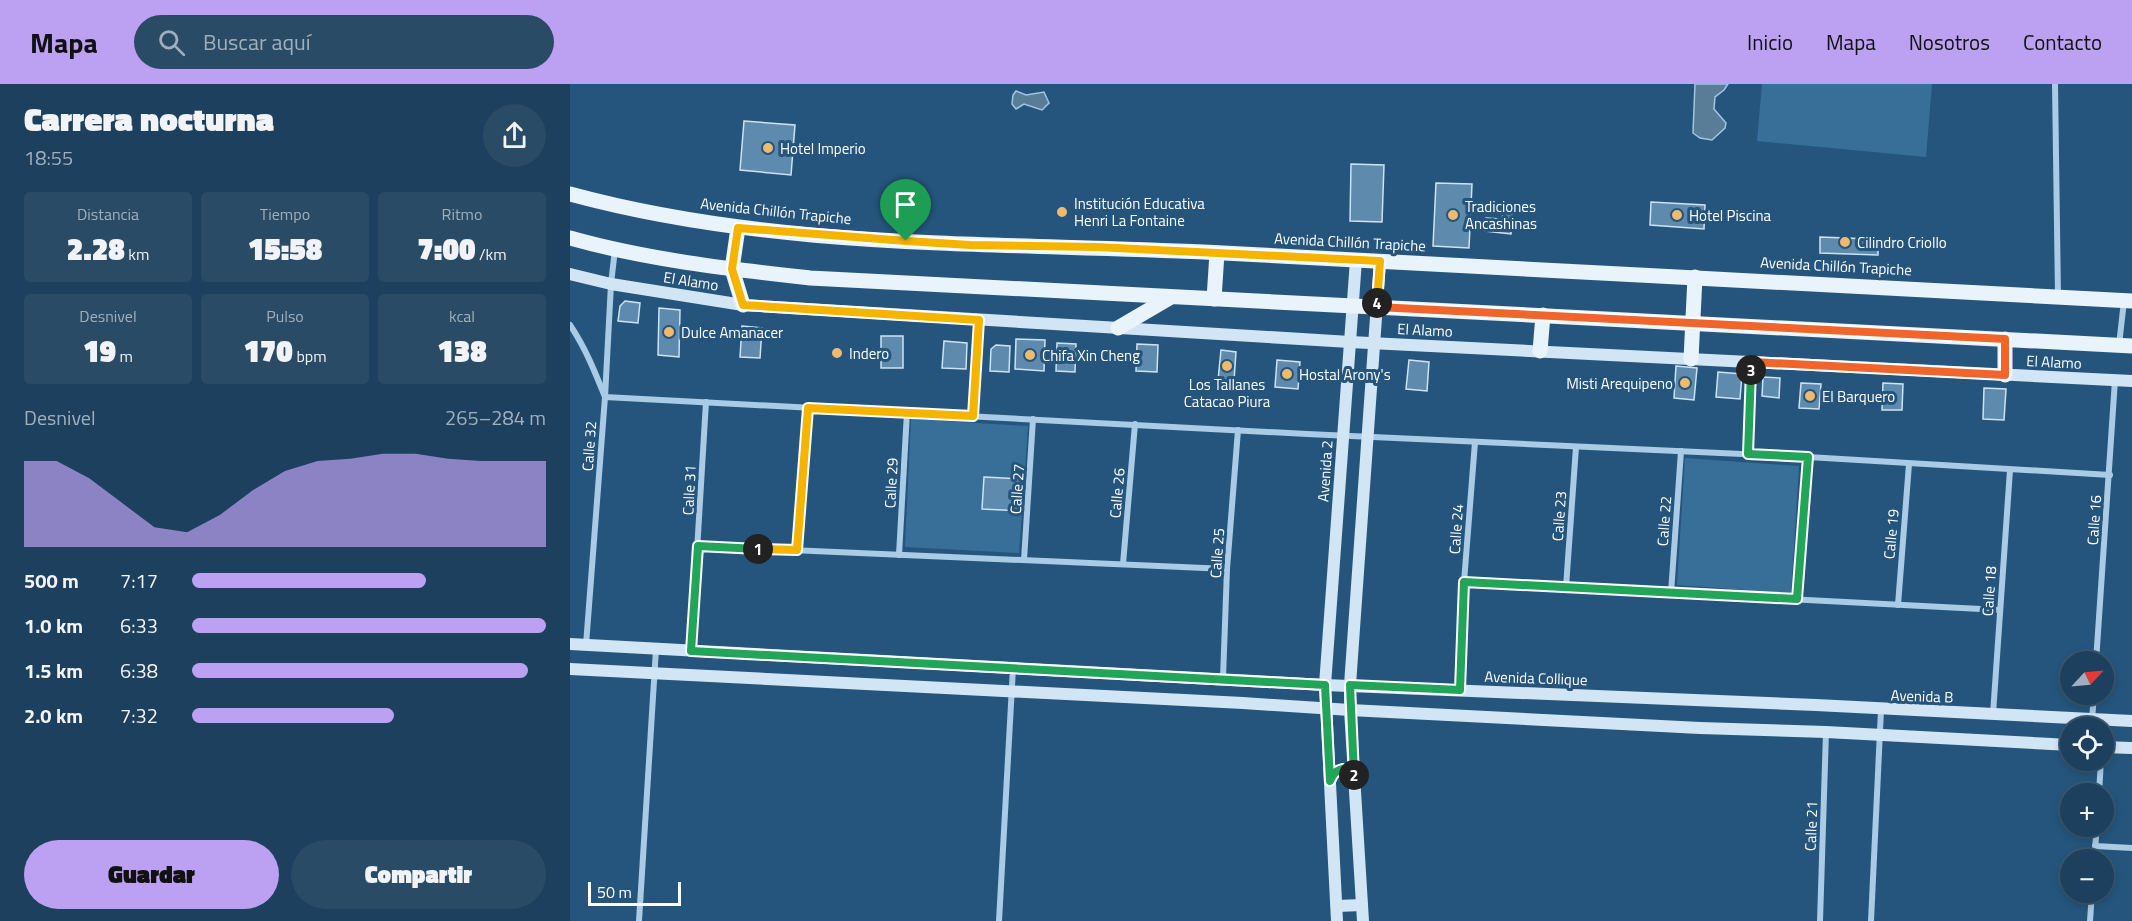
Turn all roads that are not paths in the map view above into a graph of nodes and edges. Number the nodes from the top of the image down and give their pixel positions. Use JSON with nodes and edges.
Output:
{"nodes":[{"id":1,"x":2055,"y":84,"type":"edge"},
{"id":2,"x":570,"y":194,"type":"edge"},
{"id":3,"x":738,"y":228,"type":"junction"},
{"id":4,"x":570,"y":238,"type":"edge"},
{"id":5,"x":615,"y":249,"type":"junction"},
{"id":6,"x":1217,"y":253,"type":"junction"},
{"id":7,"x":1356,"y":260,"type":"junction"},
{"id":8,"x":1380,"y":261,"type":"junction"},
{"id":9,"x":732,"y":269,"type":"junction"},
{"id":10,"x":570,"y":274,"type":"edge"},
{"id":11,"x":1695,"y":277,"type":"junction"},
{"id":12,"x":611,"y":284,"type":"junction"},
{"id":13,"x":1171,"y":297,"type":"junction"},
{"id":14,"x":2058,"y":297,"type":"junction"},
{"id":15,"x":1214,"y":299,"type":"junction"},
{"id":16,"x":2128,"y":301,"type":"edge"},
{"id":17,"x":743,"y":305,"type":"junction"},
{"id":18,"x":1352,"y":306,"type":"junction"},
{"id":19,"x":1377,"y":307,"type":"junction"},
{"id":20,"x":1543,"y":315,"type":"junction"},
{"id":21,"x":979,"y":320,"type":"junction"},
{"id":22,"x":1692,"y":323,"type":"junction"},
{"id":23,"x":570,"y":325,"type":"edge"},
{"id":24,"x":1118,"y":328,"type":"junction"},
{"id":25,"x":2005,"y":339,"type":"junction"},
{"id":26,"x":1350,"y":342,"type":"junction"},
{"id":27,"x":1374,"y":342,"type":"junction"},
{"id":28,"x":2126,"y":346,"type":"edge"},
{"id":29,"x":1540,"y":351,"type":"junction"},
{"id":30,"x":1691,"y":358,"type":"junction"},
{"id":31,"x":1752,"y":362,"type":"junction"},
{"id":32,"x":2005,"y":375,"type":"junction"},
{"id":33,"x":2115,"y":380,"type":"junction"},
{"id":34,"x":2132,"y":381,"type":"edge"},
{"id":35,"x":605,"y":397,"type":"junction"},
{"id":36,"x":706,"y":402,"type":"junction"},
{"id":37,"x":808,"y":408,"type":"junction"},
{"id":38,"x":907,"y":412,"type":"junction"},
{"id":39,"x":973,"y":416,"type":"junction"},
{"id":40,"x":1033,"y":419,"type":"junction"},
{"id":41,"x":1135,"y":424,"type":"junction"},
{"id":42,"x":1238,"y":430,"type":"junction"},
{"id":43,"x":1343,"y":435,"type":"junction"},
{"id":44,"x":1367,"y":436,"type":"junction"},
{"id":45,"x":1475,"y":442,"type":"junction"},
{"id":46,"x":1576,"y":447,"type":"junction"},
{"id":47,"x":1681,"y":451,"type":"junction"},
{"id":48,"x":1748,"y":454,"type":"junction"},
{"id":49,"x":1808,"y":457,"type":"junction"},
{"id":50,"x":1909,"y":464,"type":"junction"},
{"id":51,"x":2010,"y":470,"type":"junction"},
{"id":52,"x":2110,"y":475,"type":"junction"},
{"id":53,"x":698,"y":546,"type":"junction"},
{"id":54,"x":797,"y":550,"type":"junction"},
{"id":55,"x":899,"y":555,"type":"junction"},
{"id":56,"x":1024,"y":560,"type":"junction"},
{"id":57,"x":1124,"y":564,"type":"junction"},
{"id":58,"x":1227,"y":569,"type":"junction"},
{"id":59,"x":1464,"y":582,"type":"junction"},
{"id":60,"x":1566,"y":587,"type":"junction"},
{"id":61,"x":1671,"y":593,"type":"junction"},
{"id":62,"x":1797,"y":599,"type":"junction"},
{"id":63,"x":1898,"y":604,"type":"junction"},
{"id":64,"x":2000,"y":610,"type":"junction"},
{"id":65,"x":570,"y":644,"type":"edge"},
{"id":66,"x":586,"y":645,"type":"junction"},
{"id":67,"x":656,"y":649,"type":"junction"},
{"id":68,"x":691,"y":651,"type":"junction"},
{"id":69,"x":2097,"y":651,"type":"edge"},
{"id":70,"x":1014,"y":668,"type":"junction"},
{"id":71,"x":570,"y":669,"type":"edge"},
{"id":72,"x":654,"y":674,"type":"junction"},
{"id":73,"x":1223,"y":678,"type":"junction"},
{"id":74,"x":1325,"y":685,"type":"junction"},
{"id":75,"x":1350,"y":685,"type":"junction"},
{"id":76,"x":1460,"y":690,"type":"junction"},
{"id":77,"x":1012,"y":692,"type":"junction"},
{"id":78,"x":1711,"y":701,"type":"joint"},
{"id":79,"x":1325,"y":709,"type":"junction"},
{"id":80,"x":1350,"y":710,"type":"junction"},
{"id":81,"x":1881,"y":710,"type":"junction"},
{"id":82,"x":1993,"y":714,"type":"junction"},
{"id":83,"x":2060,"y":718,"type":"edge"},
{"id":84,"x":2114,"y":721,"type":"edge"},
{"id":85,"x":2132,"y":722,"type":"edge"},
{"id":86,"x":1826,"y":732,"type":"junction"},
{"id":87,"x":1879,"y":735,"type":"junction"},
{"id":88,"x":2060,"y":744,"type":"edge"},
{"id":89,"x":2114,"y":747,"type":"edge"},
{"id":90,"x":2132,"y":748,"type":"edge"},
{"id":91,"x":1354,"y":776,"type":"junction"},
{"id":92,"x":1330,"y":781,"type":"junction"},
{"id":93,"x":2096,"y":837,"type":"edge"},
{"id":94,"x":2095,"y":846,"type":"junction"},
{"id":95,"x":2132,"y":848,"type":"edge"},
{"id":96,"x":2095,"y":849,"type":"edge"},
{"id":97,"x":2091,"y":903,"type":"edge"},
{"id":98,"x":1362,"y":905,"type":"junction"},
{"id":99,"x":1337,"y":906,"type":"junction"},
{"id":100,"x":639,"y":921,"type":"edge"},
{"id":101,"x":999,"y":921,"type":"edge"},
{"id":102,"x":1337,"y":921,"type":"edge"},
{"id":103,"x":1363,"y":921,"type":"edge"},
{"id":104,"x":1820,"y":921,"type":"edge"},
{"id":105,"x":1871,"y":921,"type":"edge"},
{"id":106,"x":2090,"y":921,"type":"edge"}],
"edges":[{"from":1,"to":14,"type":"street"},
{"from":2,"to":3,"type":"main road","name":"Avenida Chillón Trapiche"},
{"from":3,"to":6,"type":"main road","name":"Avenida Chillón Trapiche"},
{"from":3,"to":9,"type":"main road"},
{"from":4,"to":5,"type":"main road"},
{"from":5,"to":9,"type":"main road"},
{"from":5,"to":12,"type":"street","name":"Calle 32"},
{"from":6,"to":7,"type":"main road","name":"Avenida Chillón Trapiche"},
{"from":6,"to":15,"type":"main road"},
{"from":7,"to":8,"type":"main road","name":"Avenida Chillón Trapiche"},
{"from":7,"to":18,"type":"street","name":"Avenida 2"},
{"from":8,"to":11,"type":"main road","name":"Avenida Chillón Trapiche"},
{"from":8,"to":19,"type":"street"},
{"from":9,"to":13,"type":"main road"},
{"from":9,"to":17,"type":"main road"},
{"from":10,"to":12,"type":"street","name":"El Alamo"},
{"from":11,"to":14,"type":"main road","name":"Avenida Chillón Trapiche"},
{"from":11,"to":22,"type":"main road"},
{"from":12,"to":17,"type":"street","name":"El Alamo"},
{"from":12,"to":35,"type":"street","name":"Calle 32"},
{"from":13,"to":15,"type":"main road"},
{"from":13,"to":24,"type":"main road"},
{"from":14,"to":16,"type":"main road","name":"Avenida Chillón Trapiche"},
{"from":15,"to":18,"type":"main road"},
{"from":16,"to":28,"type":"street"},
{"from":17,"to":21,"type":"street","name":"El Alamo"},
{"from":18,"to":19,"type":"main road"},
{"from":18,"to":26,"type":"street","name":"Avenida 2"},
{"from":19,"to":20,"type":"main road"},
{"from":19,"to":27,"type":"street"},
{"from":20,"to":22,"type":"main road"},
{"from":20,"to":29,"type":"main road"},
{"from":21,"to":24,"type":"street","name":"El Alamo"},
{"from":21,"to":39,"type":"street"},
{"from":22,"to":25,"type":"main road"},
{"from":22,"to":30,"type":"main road"},
{"from":23,"to":35,"type":"street"},
{"from":24,"to":26,"type":"street","name":"El Alamo"},
{"from":25,"to":28,"type":"main road"},
{"from":25,"to":32,"type":"main road"},
{"from":26,"to":27,"type":"street","name":"El Alamo"},
{"from":26,"to":43,"type":"street","name":"Avenida 2"},
{"from":27,"to":29,"type":"street","name":"El Alamo"},
{"from":27,"to":44,"type":"street"},
{"from":29,"to":30,"type":"street","name":"El Alamo"},
{"from":30,"to":31,"type":"street","name":"El Alamo"},
{"from":31,"to":32,"type":"street","name":"El Alamo"},
{"from":31,"to":48,"type":"street"},
{"from":32,"to":33,"type":"street","name":"El Alamo"},
{"from":33,"to":34,"type":"street","name":"El Alamo"},
{"from":33,"to":52,"type":"street","name":"Calle 16"},
{"from":35,"to":36,"type":"street"},
{"from":35,"to":66,"type":"street","name":"Calle 32"},
{"from":36,"to":37,"type":"street"},
{"from":36,"to":53,"type":"street","name":"Calle 31"},
{"from":37,"to":38,"type":"street"},
{"from":37,"to":54,"type":"street"},
{"from":38,"to":39,"type":"street"},
{"from":38,"to":55,"type":"street","name":"Calle 29"},
{"from":39,"to":40,"type":"street"},
{"from":40,"to":41,"type":"street"},
{"from":40,"to":56,"type":"street","name":"Calle 27"},
{"from":41,"to":42,"type":"street"},
{"from":41,"to":57,"type":"street","name":"Calle 26"},
{"from":42,"to":43,"type":"street"},
{"from":42,"to":58,"type":"street","name":"Calle 25"},
{"from":43,"to":44,"type":"street"},
{"from":43,"to":74,"type":"street","name":"Avenida 2"},
{"from":44,"to":45,"type":"street"},
{"from":44,"to":75,"type":"street"},
{"from":45,"to":46,"type":"street"},
{"from":45,"to":59,"type":"street","name":"Calle 24"},
{"from":46,"to":47,"type":"street"},
{"from":46,"to":60,"type":"street","name":"Calle 23"},
{"from":47,"to":48,"type":"street"},
{"from":47,"to":61,"type":"street","name":"Calle 22"},
{"from":48,"to":49,"type":"street"},
{"from":49,"to":50,"type":"street"},
{"from":49,"to":62,"type":"street"},
{"from":50,"to":51,"type":"street"},
{"from":50,"to":63,"type":"street","name":"Calle 19"},
{"from":51,"to":52,"type":"street"},
{"from":51,"to":64,"type":"street","name":"Calle 18"},
{"from":52,"to":69,"type":"street","name":"Calle 16"},
{"from":53,"to":54,"type":"street"},
{"from":53,"to":68,"type":"street","name":"Calle 31"},
{"from":54,"to":55,"type":"street"},
{"from":55,"to":56,"type":"street"},
{"from":56,"to":57,"type":"street"},
{"from":57,"to":58,"type":"street"},
{"from":58,"to":73,"type":"street","name":"Calle 25"},
{"from":59,"to":60,"type":"street"},
{"from":59,"to":76,"type":"street","name":"Calle 24"},
{"from":60,"to":61,"type":"street"},
{"from":61,"to":62,"type":"street"},
{"from":62,"to":63,"type":"street"},
{"from":63,"to":64,"type":"street"},
{"from":64,"to":82,"type":"street","name":"Calle 18"},
{"from":65,"to":66,"type":"street","name":"Avenida Collique"},
{"from":66,"to":67,"type":"street","name":"Avenida Collique"},
{"from":67,"to":68,"type":"street","name":"Avenida Collique"},
{"from":67,"to":72,"type":"street"},
{"from":68,"to":70,"type":"street","name":"Avenida Collique"},
{"from":70,"to":73,"type":"street","name":"Avenida Collique"},
{"from":70,"to":77,"type":"street"},
{"from":71,"to":72,"type":"street"},
{"from":72,"to":77,"type":"street"},
{"from":72,"to":100,"type":"street"},
{"from":73,"to":74,"type":"street","name":"Avenida Collique"},
{"from":74,"to":75,"type":"street","name":"Avenida Collique"},
{"from":74,"to":79,"type":"street","name":"Avenida 2"},
{"from":75,"to":76,"type":"street","name":"Avenida Collique"},
{"from":75,"to":80,"type":"street"},
{"from":76,"to":78,"type":"street","name":"Avenida Collique"},
{"from":77,"to":79,"type":"street"},
{"from":77,"to":101,"type":"street"},
{"from":78,"to":81,"type":"street","name":"Avenida B"},
{"from":79,"to":80,"type":"street"},
{"from":79,"to":92,"type":"street","name":"Avenida 2"},
{"from":80,"to":86,"type":"street"},
{"from":80,"to":91,"type":"street"},
{"from":81,"to":82,"type":"street","name":"Avenida B"},
{"from":81,"to":87,"type":"street"},
{"from":82,"to":83,"type":"street","name":"Avenida B"},
{"from":84,"to":85,"type":"street","name":"Avenida B"},
{"from":86,"to":87,"type":"street"},
{"from":86,"to":104,"type":"street","name":"Calle 21"},
{"from":87,"to":88,"type":"street"},
{"from":87,"to":105,"type":"street"},
{"from":89,"to":90,"type":"street"},
{"from":91,"to":92,"type":"street"},
{"from":91,"to":98,"type":"street"},
{"from":92,"to":99,"type":"street","name":"Avenida 2"},
{"from":93,"to":94,"type":"street"},
{"from":94,"to":95,"type":"street"},
{"from":94,"to":96,"type":"street"},
{"from":97,"to":106,"type":"street"},
{"from":98,"to":99,"type":"street"},
{"from":98,"to":103,"type":"street"},
{"from":99,"to":102,"type":"street","name":"Avenida 2"}]}
